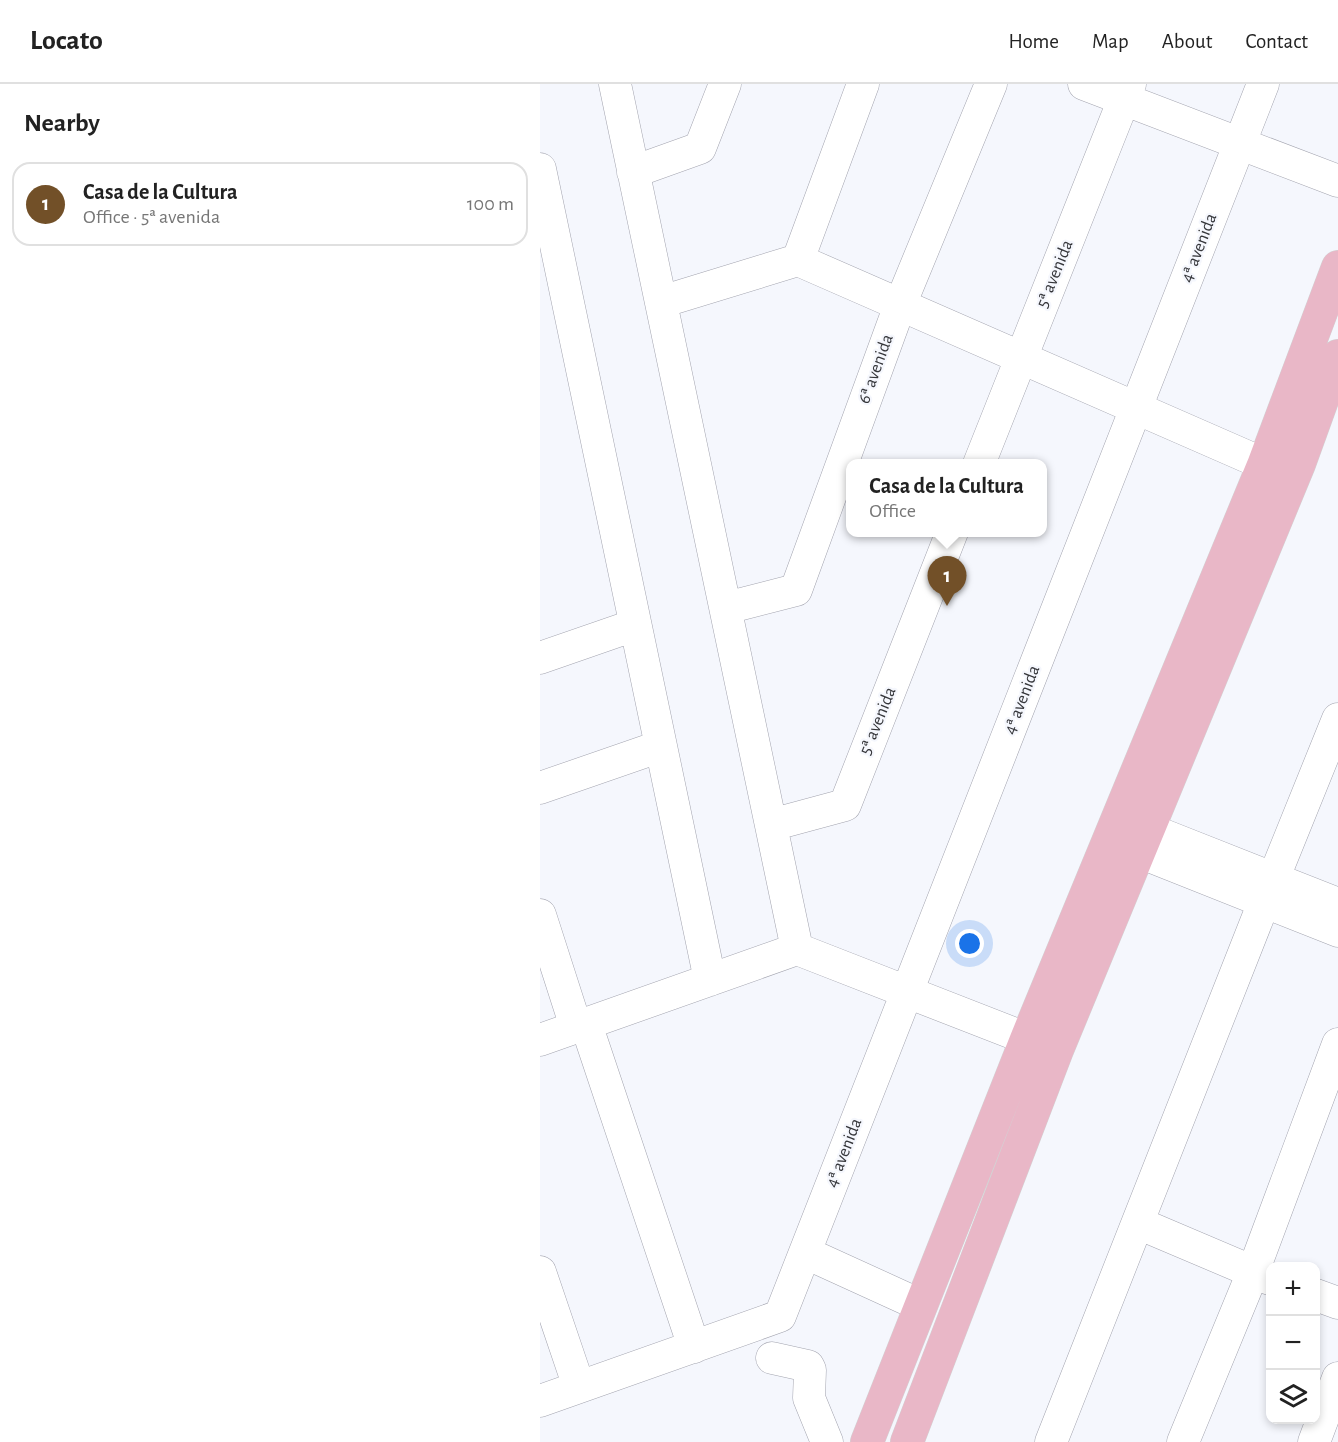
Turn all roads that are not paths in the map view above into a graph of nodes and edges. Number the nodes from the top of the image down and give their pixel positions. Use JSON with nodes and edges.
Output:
{"nodes":[{"id":1,"x":615,"y":84,"type":"edge"},
{"id":2,"x":724,"y":84,"type":"edge"},
{"id":3,"x":863,"y":84,"type":"edge"},
{"id":4,"x":991,"y":84,"type":"edge"},
{"id":5,"x":1084,"y":84,"type":"edge"},
{"id":6,"x":1263,"y":84,"type":"edge"},
{"id":7,"x":1127,"y":92,"type":"edge"},
{"id":8,"x":1240,"y":144,"type":"junction"},
{"id":9,"x":540,"y":170,"type":"edge"},
{"id":10,"x":633,"y":172,"type":"junction"},
{"id":11,"x":1338,"y":181,"type":"edge"},
{"id":12,"x":798,"y":260,"type":"junction"},
{"id":13,"x":1338,"y":267,"type":"edge"},
{"id":14,"x":661,"y":303,"type":"junction"},
{"id":15,"x":900,"y":305,"type":"junction"},
{"id":16,"x":1338,"y":356,"type":"edge"},
{"id":17,"x":1021,"y":358,"type":"junction"},
{"id":18,"x":1136,"y":409,"type":"junction"},
{"id":19,"x":981,"y":459,"type":"edge"},
{"id":20,"x":1264,"y":464,"type":"junction"},
{"id":21,"x":950,"y":537,"type":"edge"},
{"id":22,"x":726,"y":608,"type":"junction"},
{"id":23,"x":635,"y":625,"type":"junction"},
{"id":24,"x":540,"y":658,"type":"edge"},
{"id":25,"x":1338,"y":719,"type":"edge"},
{"id":26,"x":661,"y":746,"type":"junction"},
{"id":27,"x":540,"y":788,"type":"edge"},
{"id":28,"x":771,"y":825,"type":"junction"},
{"id":29,"x":1144,"y":841,"type":"junction"},
{"id":30,"x":1268,"y":890,"type":"junction"},
{"id":31,"x":1338,"y":904,"type":"edge"},
{"id":32,"x":540,"y":915,"type":"edge"},
{"id":33,"x":1338,"y":932,"type":"edge"},
{"id":34,"x":797,"y":949,"type":"junction"},
{"id":35,"x":710,"y":980,"type":"junction"},
{"id":36,"x":907,"y":992,"type":"junction"},
{"id":37,"x":581,"y":1025,"type":"junction"},
{"id":38,"x":1027,"y":1038,"type":"junction"},
{"id":39,"x":540,"y":1040,"type":"edge"},
{"id":40,"x":1338,"y":1044,"type":"edge"},
{"id":41,"x":1057,"y":1050,"type":"junction"},
{"id":42,"x":1138,"y":1223,"type":"junction"},
{"id":43,"x":817,"y":1258,"type":"dead end"},
{"id":44,"x":540,"y":1272,"type":"edge"},
{"id":45,"x":1262,"y":1276,"type":"edge"},
{"id":46,"x":1320,"y":1296,"type":"edge"},
{"id":47,"x":1338,"y":1303,"type":"edge"},
{"id":48,"x":920,"y":1305,"type":"junction"},
{"id":49,"x":693,"y":1347,"type":"junction"},
{"id":50,"x":772,"y":1358,"type":"dead end"},
{"id":51,"x":1338,"y":1378,"type":"edge"},
{"id":52,"x":579,"y":1387,"type":"junction"},
{"id":53,"x":540,"y":1401,"type":"edge"},
{"id":54,"x":827,"y":1442,"type":"edge"},
{"id":55,"x":867,"y":1442,"type":"edge"},
{"id":56,"x":907,"y":1442,"type":"edge"},
{"id":57,"x":1050,"y":1442,"type":"edge"},
{"id":58,"x":1183,"y":1442,"type":"edge"},
{"id":59,"x":1314,"y":1442,"type":"edge"}],
"edges":[{"from":1,"to":10,"type":"street"},
{"from":2,"to":10,"type":"street"},
{"from":3,"to":12,"type":"street"},
{"from":4,"to":15,"type":"street","name":"6ª avenida"},
{"from":5,"to":7,"type":"street"},
{"from":6,"to":8,"type":"street","name":"4ª avenida"},
{"from":7,"to":8,"type":"street"},
{"from":7,"to":17,"type":"street","name":"5ª avenida"},
{"from":8,"to":11,"type":"street"},
{"from":8,"to":18,"type":"street","name":"4ª avenida"},
{"from":9,"to":23,"type":"street"},
{"from":10,"to":14,"type":"street"},
{"from":12,"to":14,"type":"street"},
{"from":12,"to":15,"type":"street"},
{"from":13,"to":20,"type":"main road"},
{"from":14,"to":22,"type":"street"},
{"from":15,"to":17,"type":"street"},
{"from":15,"to":22,"type":"street","name":"6ª avenida"},
{"from":16,"to":29,"type":"main road"},
{"from":17,"to":18,"type":"street"},
{"from":17,"to":19,"type":"street","name":"5ª avenida"},
{"from":18,"to":20,"type":"street"},
{"from":18,"to":36,"type":"street","name":"4ª avenida"},
{"from":20,"to":38,"type":"main road"},
{"from":21,"to":28,"type":"street","name":"5ª avenida"},
{"from":22,"to":28,"type":"street"},
{"from":23,"to":24,"type":"street"},
{"from":23,"to":26,"type":"street"},
{"from":25,"to":30,"type":"street"},
{"from":26,"to":27,"type":"street"},
{"from":26,"to":35,"type":"street"},
{"from":28,"to":34,"type":"street"},
{"from":29,"to":30,"type":"street"},
{"from":29,"to":41,"type":"main road"},
{"from":30,"to":31,"type":"street"},
{"from":30,"to":33,"type":"street"},
{"from":30,"to":42,"type":"street"},
{"from":32,"to":37,"type":"street"},
{"from":34,"to":35,"type":"street"},
{"from":34,"to":36,"type":"street"},
{"from":35,"to":37,"type":"street"},
{"from":36,"to":38,"type":"street"},
{"from":36,"to":49,"type":"street","name":"4ª avenida"},
{"from":37,"to":39,"type":"street"},
{"from":37,"to":49,"type":"street"},
{"from":38,"to":41,"type":"street"},
{"from":38,"to":48,"type":"main road"},
{"from":40,"to":45,"type":"street"},
{"from":41,"to":56,"type":"main road"},
{"from":42,"to":45,"type":"street"},
{"from":42,"to":57,"type":"street"},
{"from":43,"to":48,"type":"street"},
{"from":44,"to":52,"type":"street"},
{"from":45,"to":58,"type":"street"},
{"from":46,"to":47,"type":"street"},
{"from":48,"to":55,"type":"main road"},
{"from":49,"to":52,"type":"street"},
{"from":50,"to":54,"type":"street"},
{"from":51,"to":59,"type":"street"},
{"from":52,"to":53,"type":"street"}]}
